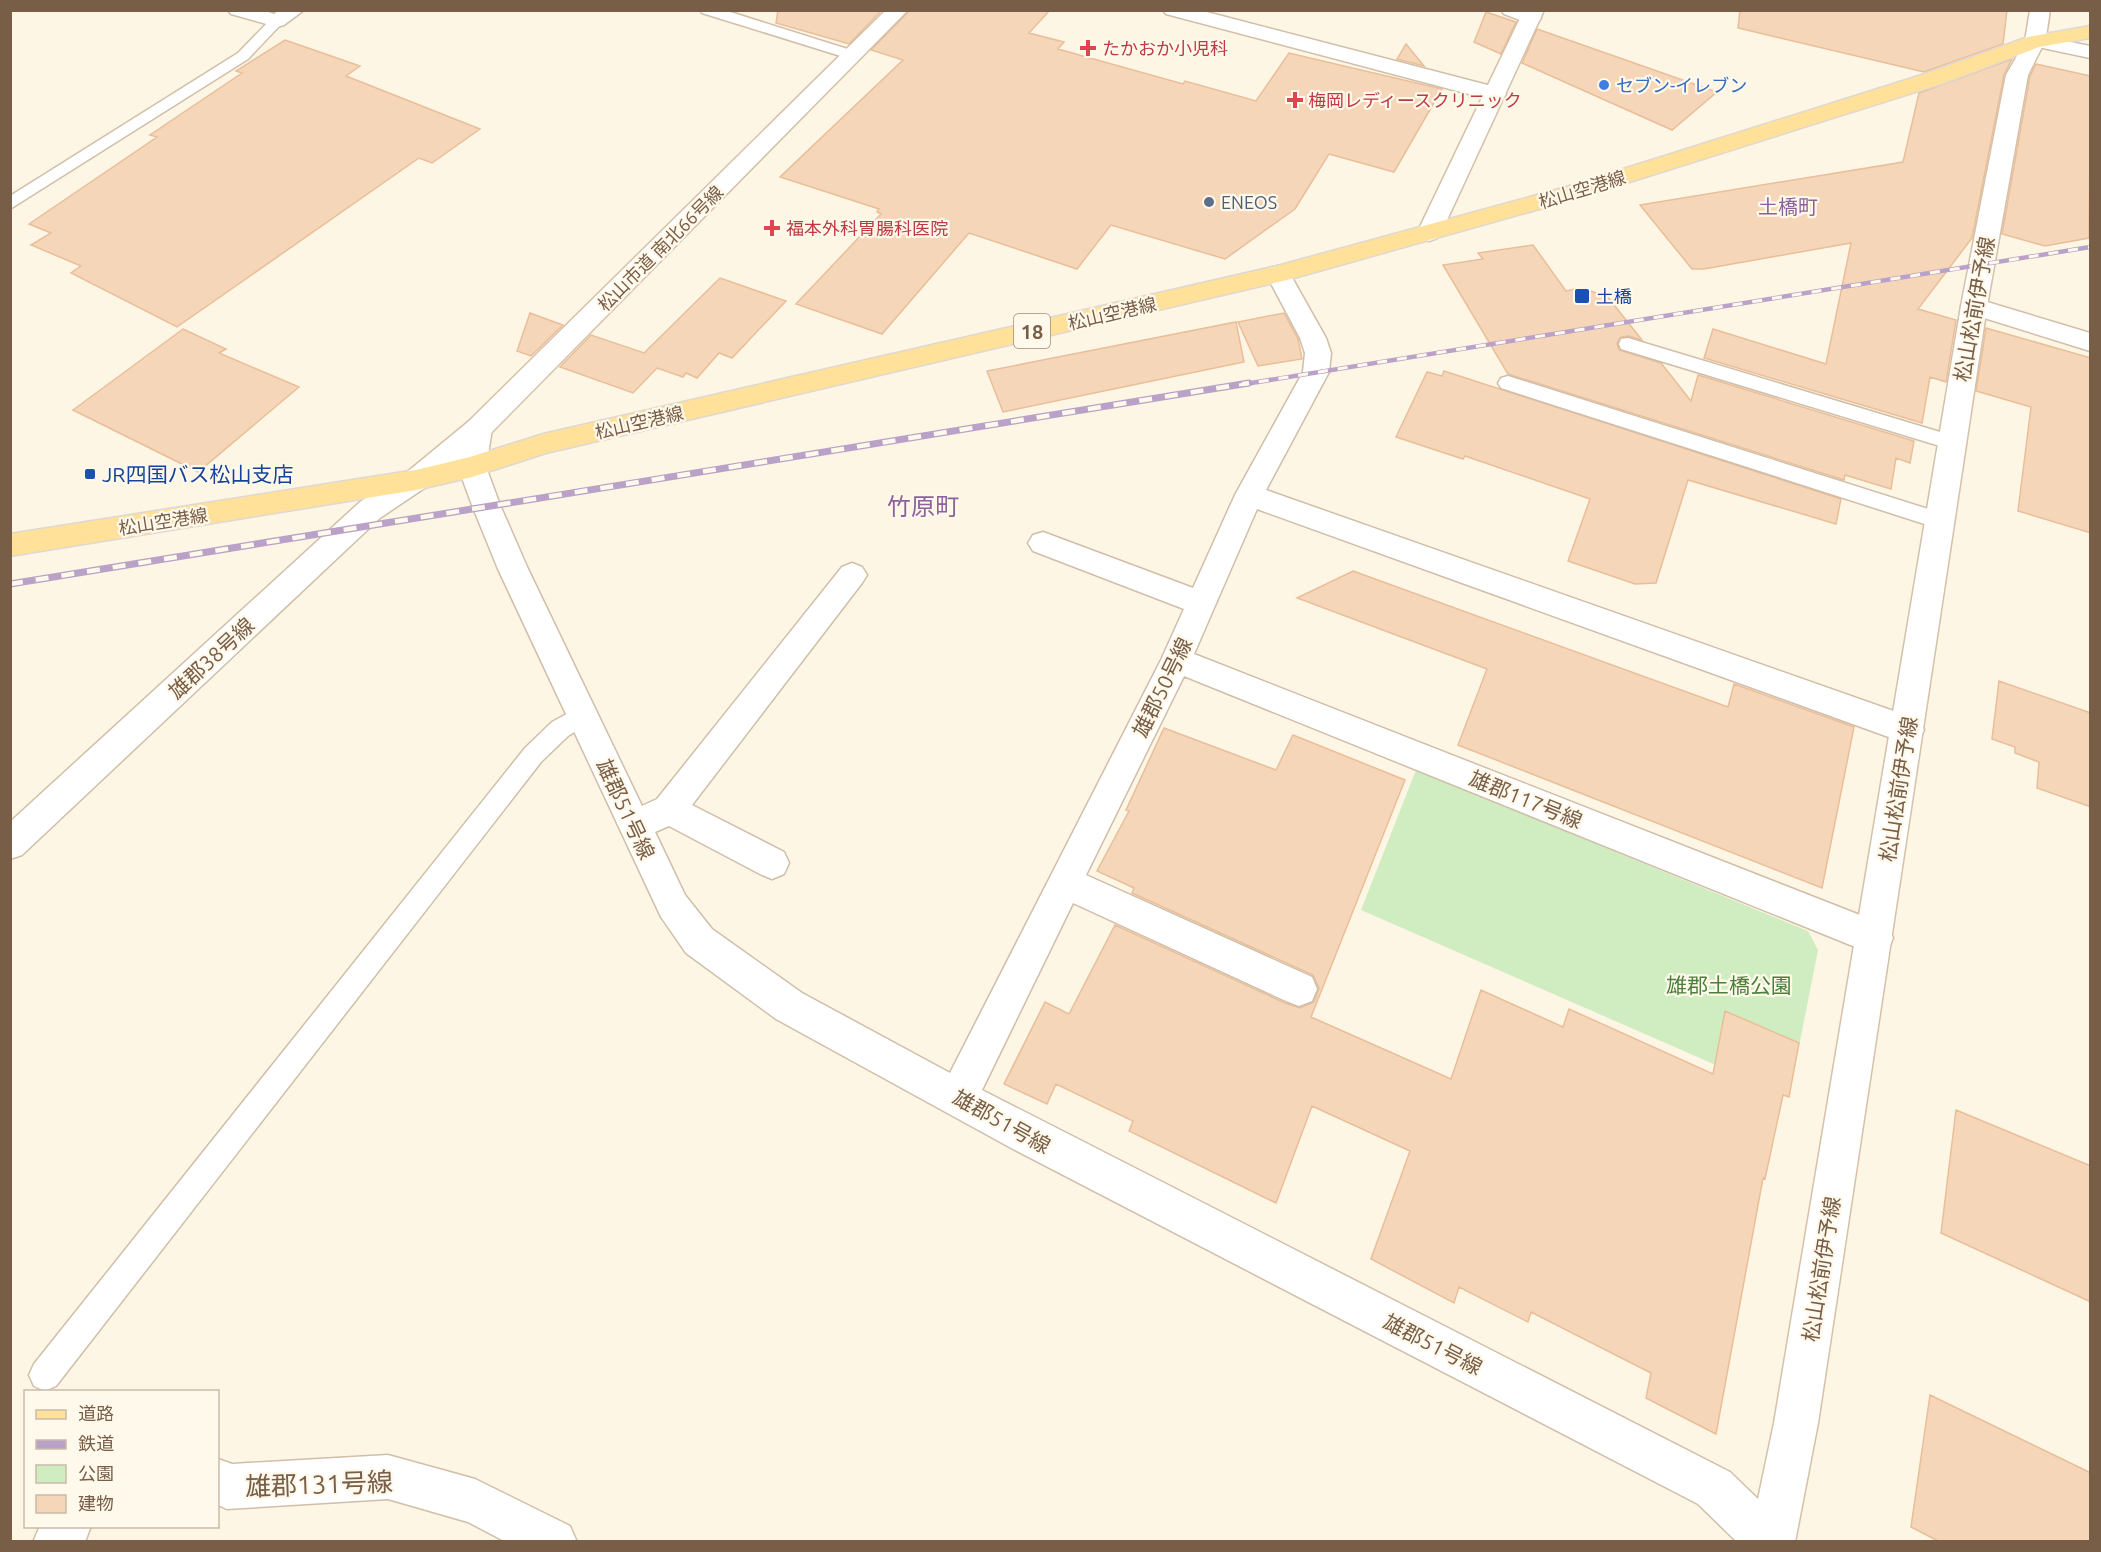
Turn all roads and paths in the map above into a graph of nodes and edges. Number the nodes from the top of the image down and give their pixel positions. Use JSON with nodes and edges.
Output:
{"nodes":[{"id":1,"x":238,"y":10,"type":"edge"},
{"id":2,"x":706,"y":10,"type":"edge"},
{"id":3,"x":898,"y":10,"type":"edge"},
{"id":4,"x":1173,"y":10,"type":"edge"},
{"id":5,"x":1525,"y":13,"type":"edge"},
{"id":6,"x":286,"y":16,"type":"edge"},
{"id":7,"x":2037,"y":26,"type":"edge"},
{"id":8,"x":2091,"y":32,"type":"edge"},
{"id":9,"x":852,"y":55,"type":"junction"},
{"id":10,"x":2091,"y":56,"type":"edge"},
{"id":11,"x":1495,"y":94,"type":"junction"},
{"id":12,"x":10,"y":204,"type":"edge"},
{"id":13,"x":1430,"y":233,"type":"junction"},
{"id":14,"x":1278,"y":274,"type":"junction"},
{"id":15,"x":1974,"y":306,"type":"junction"},
{"id":16,"x":2091,"y":342,"type":"edge"},
{"id":17,"x":1628,"y":344,"type":"dead end"},
{"id":18,"x":1508,"y":383,"type":"dead end"},
{"id":19,"x":478,"y":429,"type":"junction"},
{"id":20,"x":1953,"y":443,"type":"junction"},
{"id":21,"x":472,"y":467,"type":"junction"},
{"id":22,"x":416,"y":480,"type":"junction"},
{"id":23,"x":1249,"y":495,"type":"junction"},
{"id":24,"x":1941,"y":521,"type":"junction"},
{"id":25,"x":1043,"y":543,"type":"dead end"},
{"id":26,"x":10,"y":545,"type":"edge"},
{"id":27,"x":852,"y":575,"type":"dead end"},
{"id":28,"x":1201,"y":603,"type":"junction"},
{"id":29,"x":1176,"y":660,"type":"junction"},
{"id":30,"x":583,"y":716,"type":"junction"},
{"id":31,"x":1908,"y":730,"type":"junction"},
{"id":32,"x":669,"y":809,"type":"junction"},
{"id":33,"x":633,"y":826,"type":"junction"},
{"id":34,"x":10,"y":844,"type":"edge"},
{"id":35,"x":772,"y":863,"type":"dead end"},
{"id":36,"x":1066,"y":883,"type":"junction"},
{"id":37,"x":1875,"y":938,"type":"junction"},
{"id":38,"x":1299,"y":989,"type":"dead end"},
{"id":39,"x":958,"y":1097,"type":"junction"},
{"id":40,"x":45,"y":1375,"type":"dead end"},
{"id":41,"x":219,"y":1482,"type":"edge"},
{"id":42,"x":68,"y":1528,"type":"edge"},
{"id":43,"x":57,"y":1542,"type":"edge"},
{"id":44,"x":554,"y":1542,"type":"edge"},
{"id":45,"x":1771,"y":1542,"type":"edge"}],
"edges":[{"from":1,"to":6,"type":"street"},
{"from":2,"to":9,"type":"lane"},
{"from":3,"to":9,"type":"street","name":"松山市道 南北66号線"},
{"from":4,"to":11,"type":"street"},
{"from":5,"to":11,"type":"street"},
{"from":6,"to":12,"type":"lane"},
{"from":7,"to":8,"type":"main road","name":"松山空港線","number":"18"},
{"from":7,"to":10,"type":"street"},
{"from":7,"to":13,"type":"main road","name":"松山空港線","number":"18"},
{"from":7,"to":15,"type":"street","name":"松山松前伊予線"},
{"from":9,"to":19,"type":"street","name":"松山市道 南北66号線"},
{"from":11,"to":13,"type":"street"},
{"from":13,"to":14,"type":"main road","name":"松山空港線","number":"18"},
{"from":14,"to":21,"type":"main road","name":"松山空港線","number":"18"},
{"from":14,"to":23,"type":"street","name":"雄郡50号線"},
{"from":15,"to":16,"type":"street"},
{"from":15,"to":20,"type":"street","name":"松山松前伊予線"},
{"from":17,"to":20,"type":"lane"},
{"from":18,"to":24,"type":"lane"},
{"from":19,"to":21,"type":"street"},
{"from":19,"to":22,"type":"street","name":"松山市道 南北66号線"},
{"from":20,"to":24,"type":"street","name":"松山松前伊予線"},
{"from":21,"to":22,"type":"main road","name":"松山空港線","number":"18"},
{"from":21,"to":30,"type":"street","name":"雄郡51号線"},
{"from":22,"to":26,"type":"main road","name":"松山空港線","number":"18"},
{"from":22,"to":34,"type":"street","name":"雄郡38号線"},
{"from":23,"to":28,"type":"street","name":"雄郡50号線"},
{"from":23,"to":31,"type":"street"},
{"from":24,"to":31,"type":"street","name":"松山松前伊予線"},
{"from":25,"to":28,"type":"street"},
{"from":27,"to":32,"type":"street"},
{"from":28,"to":29,"type":"street","name":"雄郡50号線"},
{"from":29,"to":36,"type":"street","name":"雄郡50号線"},
{"from":29,"to":37,"type":"street","name":"雄郡117号線"},
{"from":30,"to":33,"type":"street","name":"雄郡51号線"},
{"from":30,"to":40,"type":"lane"},
{"from":31,"to":37,"type":"street","name":"松山松前伊予線"},
{"from":32,"to":33,"type":"street"},
{"from":32,"to":35,"type":"street"},
{"from":33,"to":39,"type":"street","name":"雄郡51号線"},
{"from":36,"to":38,"type":"street"},
{"from":36,"to":39,"type":"street","name":"雄郡50号線"},
{"from":37,"to":45,"type":"street","name":"松山松前伊予線"},
{"from":39,"to":45,"type":"street","name":"雄郡51号線"},
{"from":41,"to":44,"type":"street","name":"雄郡131号線"},
{"from":42,"to":43,"type":"street"}]}
